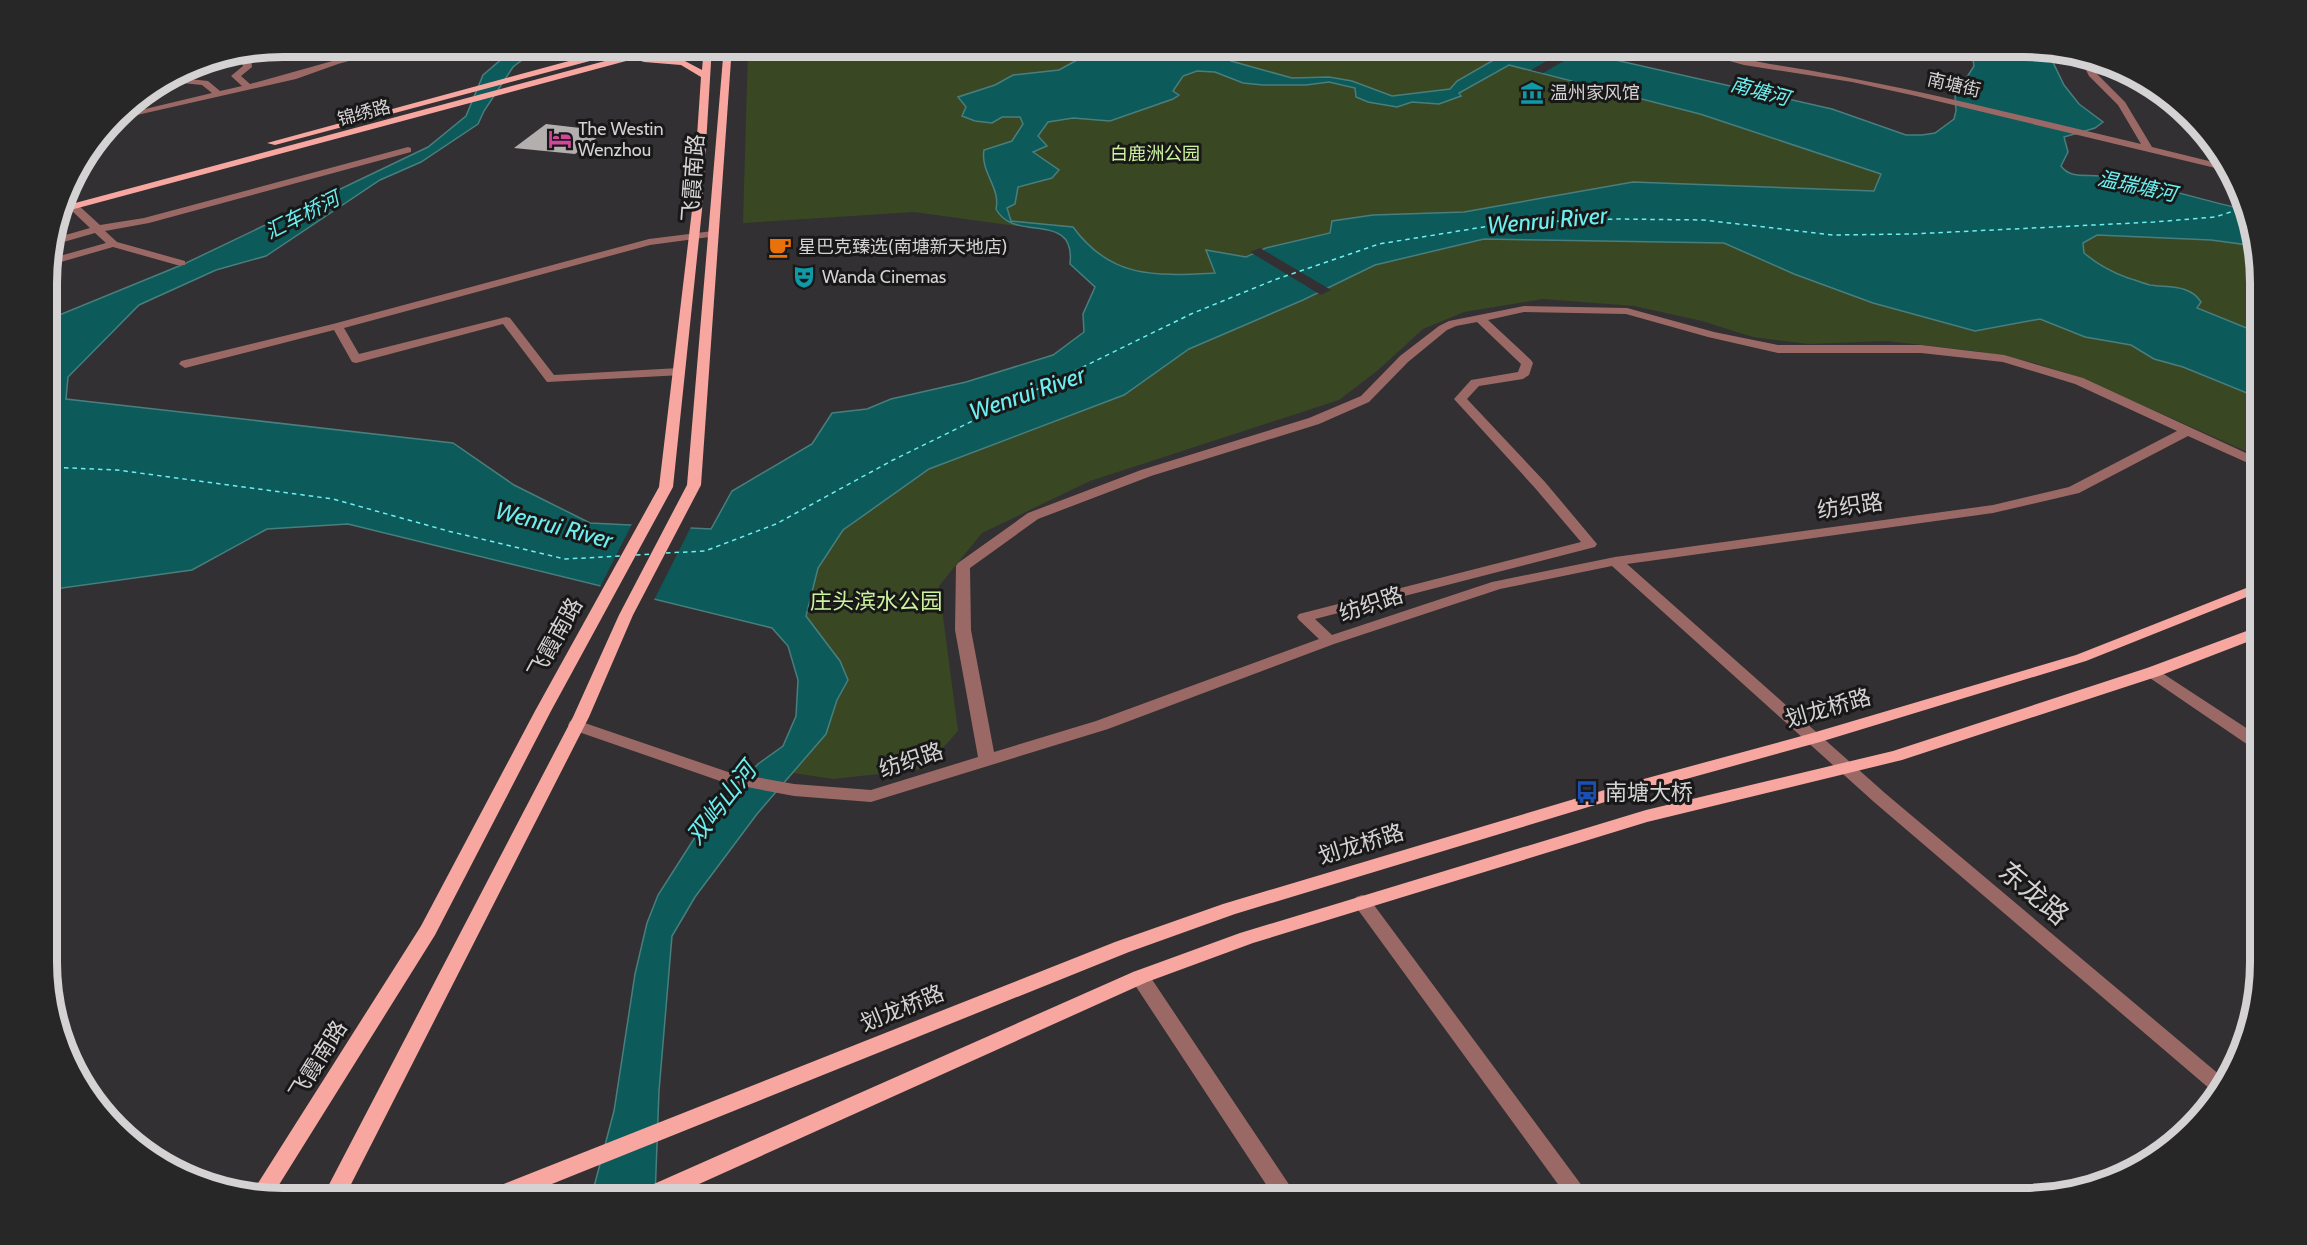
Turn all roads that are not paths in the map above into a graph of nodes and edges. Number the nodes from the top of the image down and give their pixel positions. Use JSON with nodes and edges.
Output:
{"nodes":[{"id":1,"x":355,"y":57,"type":"edge"},
{"id":2,"x":592,"y":57,"type":"edge"},
{"id":3,"x":634,"y":57,"type":"edge"},
{"id":4,"x":707,"y":57,"type":"edge"},
{"id":5,"x":727,"y":57,"type":"edge"},
{"id":6,"x":1724,"y":57,"type":"edge"},
{"id":7,"x":246,"y":60,"type":"edge"},
{"id":8,"x":609,"y":64,"type":"junction"},
{"id":9,"x":2088,"y":67,"type":"edge"},
{"id":10,"x":706,"y":76,"type":"junction"},
{"id":11,"x":182,"y":80,"type":"edge"},
{"id":12,"x":247,"y":86,"type":"junction"},
{"id":13,"x":217,"y":93,"type":"junction"},
{"id":14,"x":133,"y":114,"type":"edge"},
{"id":15,"x":2148,"y":148,"type":"junction"},
{"id":16,"x":408,"y":150,"type":"dead end"},
{"id":17,"x":2217,"y":166,"type":"edge"},
{"id":18,"x":72,"y":203,"type":"edge"},
{"id":19,"x":72,"y":203,"type":"edge"},
{"id":20,"x":70,"y":207,"type":"edge"},
{"id":21,"x":97,"y":229,"type":"junction"},
{"id":22,"x":713,"y":234,"type":"junction"},
{"id":23,"x":694,"y":236,"type":"junction"},
{"id":24,"x":61,"y":240,"type":"edge"},
{"id":25,"x":113,"y":244,"type":"junction"},
{"id":26,"x":58,"y":260,"type":"edge"},
{"id":27,"x":181,"y":262,"type":"dead end"},
{"id":28,"x":1480,"y":318,"type":"junction"},
{"id":29,"x":337,"y":326,"type":"junction"},
{"id":30,"x":185,"y":364,"type":"dead end"},
{"id":31,"x":679,"y":372,"type":"junction"},
{"id":32,"x":2189,"y":430,"type":"junction"},
{"id":33,"x":2250,"y":460,"type":"edge"},
{"id":34,"x":1615,"y":561,"type":"junction"},
{"id":35,"x":2250,"y":591,"type":"edge"},
{"id":36,"x":2250,"y":635,"type":"edge"},
{"id":37,"x":1329,"y":641,"type":"junction"},
{"id":38,"x":2153,"y":672,"type":"junction"},
{"id":39,"x":576,"y":725,"type":"junction"},
{"id":40,"x":1814,"y":738,"type":"junction"},
{"id":41,"x":2250,"y":739,"type":"edge"},
{"id":42,"x":987,"y":759,"type":"junction"},
{"id":43,"x":1847,"y":768,"type":"junction"},
{"id":44,"x":1362,"y":902,"type":"junction"},
{"id":45,"x":1140,"y":977,"type":"junction"},
{"id":46,"x":2215,"y":1082,"type":"edge"},
{"id":47,"x":266,"y":1188,"type":"edge"},
{"id":48,"x":338,"y":1188,"type":"edge"},
{"id":49,"x":519,"y":1188,"type":"edge"},
{"id":50,"x":691,"y":1188,"type":"edge"},
{"id":51,"x":1280,"y":1188,"type":"edge"},
{"id":52,"x":1573,"y":1188,"type":"edge"}],
"edges":[{"from":1,"to":12,"type":"street"},
{"from":2,"to":18,"type":"main road","name":"锦绣路"},
{"from":3,"to":8,"type":"main road","name":"锦绣路"},
{"from":4,"to":10,"type":"main road","name":"飞霞南路"},
{"from":5,"to":22,"type":"main road","name":"飞霞南路"},
{"from":6,"to":15,"type":"street","name":"南塘街"},
{"from":7,"to":12,"type":"street"},
{"from":8,"to":10,"type":"main road"},
{"from":8,"to":19,"type":"main road","name":"锦绣路"},
{"from":9,"to":15,"type":"street"},
{"from":10,"to":23,"type":"main road","name":"飞霞南路"},
{"from":11,"to":13,"type":"street"},
{"from":12,"to":13,"type":"street"},
{"from":13,"to":14,"type":"street"},
{"from":15,"to":17,"type":"street","name":"南塘街"},
{"from":16,"to":21,"type":"street"},
{"from":20,"to":21,"type":"street"},
{"from":21,"to":24,"type":"street"},
{"from":21,"to":25,"type":"street"},
{"from":22,"to":23,"type":"street"},
{"from":22,"to":39,"type":"main road","name":"飞霞南路"},
{"from":23,"to":29,"type":"street"},
{"from":23,"to":31,"type":"main road","name":"飞霞南路"},
{"from":25,"to":26,"type":"street"},
{"from":25,"to":27,"type":"street"},
{"from":28,"to":32,"type":"street"},
{"from":28,"to":37,"type":"street"},
{"from":28,"to":42,"type":"street"},
{"from":29,"to":30,"type":"street"},
{"from":29,"to":31,"type":"street"},
{"from":31,"to":47,"type":"main road","name":"飞霞南路"},
{"from":32,"to":33,"type":"street"},
{"from":32,"to":34,"type":"street","name":"纺织路"},
{"from":34,"to":37,"type":"street","name":"纺织路"},
{"from":34,"to":40,"type":"street","name":"东龙路"},
{"from":35,"to":40,"type":"main road","name":"划龙桥路"},
{"from":36,"to":38,"type":"main road"},
{"from":37,"to":42,"type":"street","name":"纺织路"},
{"from":38,"to":41,"type":"street"},
{"from":38,"to":43,"type":"main road"},
{"from":39,"to":42,"type":"street","name":"纺织路"},
{"from":39,"to":48,"type":"main road","name":"飞霞南路"},
{"from":40,"to":43,"type":"street","name":"东龙路"},
{"from":40,"to":49,"type":"main road","name":"划龙桥路"},
{"from":43,"to":44,"type":"main road"},
{"from":43,"to":46,"type":"street","name":"东龙路"},
{"from":44,"to":45,"type":"main road"},
{"from":44,"to":52,"type":"street"},
{"from":45,"to":50,"type":"main road"},
{"from":45,"to":51,"type":"street"}]}
